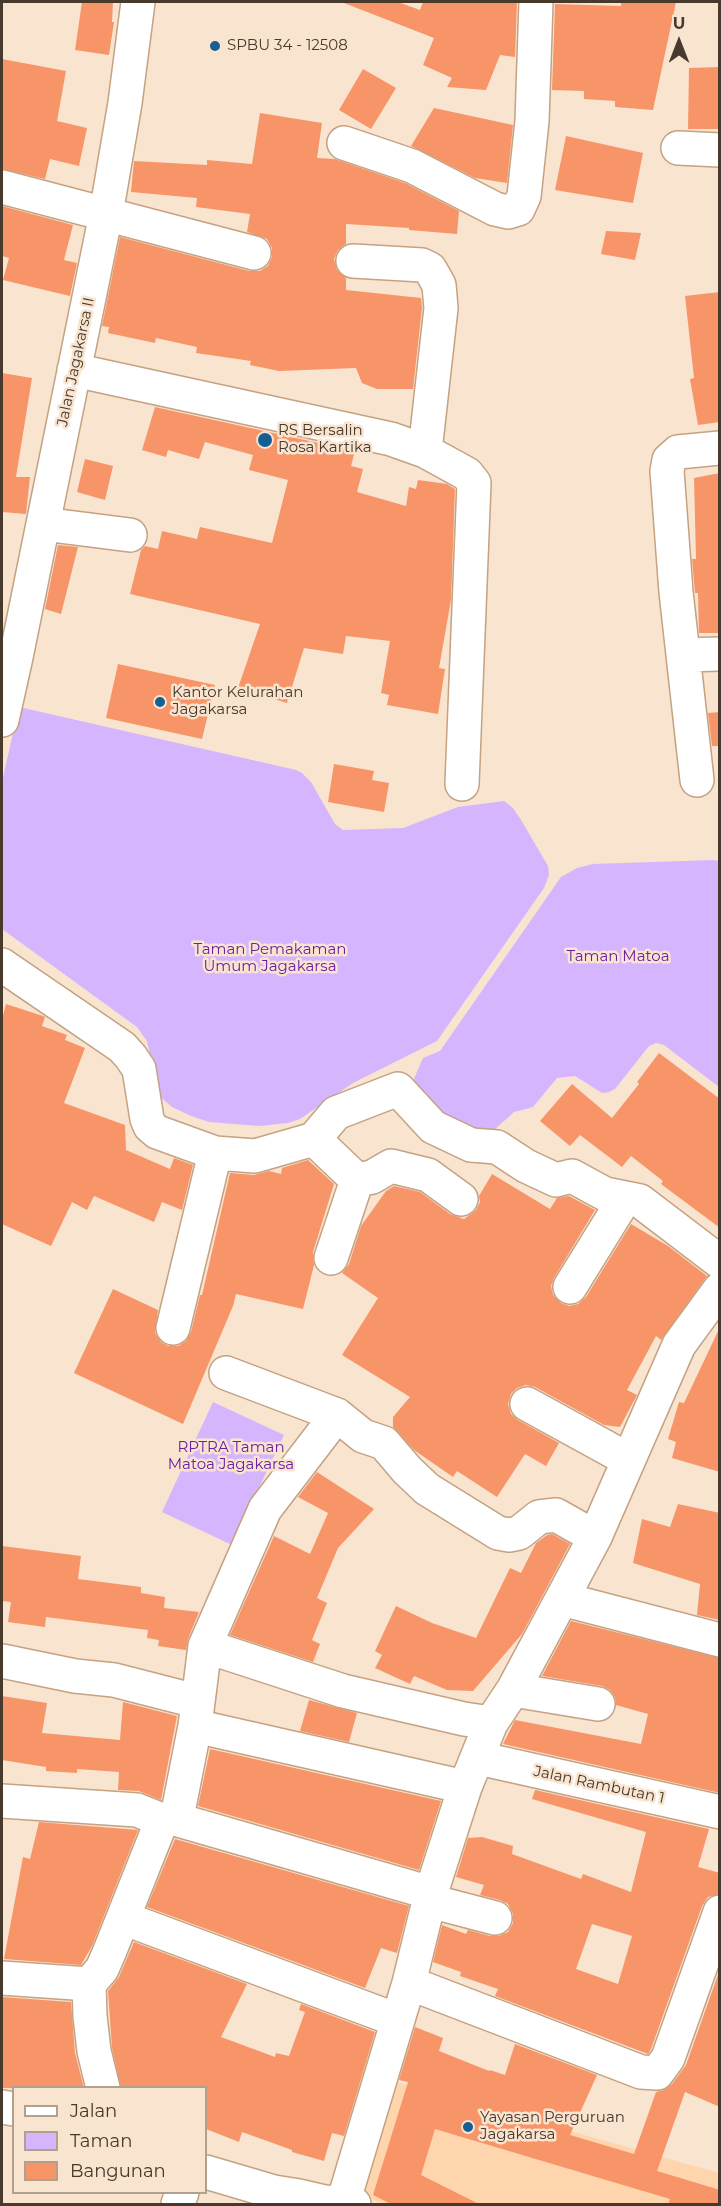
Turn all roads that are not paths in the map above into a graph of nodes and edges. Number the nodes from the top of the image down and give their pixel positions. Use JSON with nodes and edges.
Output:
{"nodes":[{"id":1,"x":138,"y":2,"type":"edge"},
{"id":2,"x":536,"y":2,"type":"edge"},
{"id":3,"x":344,"y":142,"type":"dead end"},
{"id":4,"x":678,"y":148,"type":"dead end"},
{"id":5,"x":720,"y":150,"type":"edge"},
{"id":6,"x":2,"y":187,"type":"edge"},
{"id":7,"x":106,"y":214,"type":"junction"},
{"id":8,"x":254,"y":253,"type":"dead end"},
{"id":9,"x":353,"y":261,"type":"dead end"},
{"id":10,"x":74,"y":370,"type":"junction"},
{"id":11,"x":720,"y":448,"type":"edge"},
{"id":12,"x":425,"y":451,"type":"junction"},
{"id":13,"x":43,"y":524,"type":"junction"},
{"id":14,"x":130,"y":535,"type":"dead end"},
{"id":15,"x":720,"y":654,"type":"edge"},
{"id":16,"x":683,"y":655,"type":"junction"},
{"id":17,"x":9,"y":656,"type":"edge"},
{"id":18,"x":2,"y":720,"type":"edge"},
{"id":19,"x":697,"y":780,"type":"dead end"},
{"id":20,"x":462,"y":784,"type":"dead end"},
{"id":21,"x":2,"y":965,"type":"edge"},
{"id":22,"x":314,"y":1139,"type":"junction"},
{"id":23,"x":214,"y":1153,"type":"junction"},
{"id":24,"x":357,"y":1180,"type":"junction"},
{"id":25,"x":625,"y":1198,"type":"junction"},
{"id":26,"x":461,"y":1199,"type":"dead end"},
{"id":27,"x":331,"y":1258,"type":"dead end"},
{"id":28,"x":720,"y":1262,"type":"edge"},
{"id":29,"x":570,"y":1287,"type":"dead end"},
{"id":30,"x":720,"y":1288,"type":"edge"},
{"id":31,"x":172,"y":1328,"type":"dead end"},
{"id":32,"x":226,"y":1373,"type":"dead end"},
{"id":33,"x":527,"y":1404,"type":"dead end"},
{"id":34,"x":337,"y":1415,"type":"junction"},
{"id":35,"x":627,"y":1459,"type":"junction"},
{"id":36,"x":595,"y":1537,"type":"junction"},
{"id":37,"x":562,"y":1599,"type":"junction"},
{"id":38,"x":720,"y":1640,"type":"edge"},
{"id":39,"x":205,"y":1646,"type":"junction"},
{"id":40,"x":2,"y":1661,"type":"edge"},
{"id":41,"x":513,"y":1690,"type":"junction"},
{"id":42,"x":598,"y":1704,"type":"dead end"},
{"id":43,"x":192,"y":1712,"type":"junction"},
{"id":44,"x":491,"y":1723,"type":"junction"},
{"id":45,"x":472,"y":1772,"type":"junction"},
{"id":46,"x":2,"y":1800,"type":"edge"},
{"id":47,"x":720,"y":1812,"type":"edge"},
{"id":48,"x":431,"y":1897,"type":"junction"},
{"id":49,"x":719,"y":1916,"type":"edge"},
{"id":50,"x":123,"y":1918,"type":"junction"},
{"id":51,"x":495,"y":1918,"type":"dead end"},
{"id":52,"x":2,"y":1978,"type":"edge"},
{"id":53,"x":409,"y":1983,"type":"junction"},
{"id":54,"x":89,"y":1984,"type":"junction"},
{"id":55,"x":397,"y":2020,"type":"junction"},
{"id":56,"x":103,"y":2086,"type":"edge"},
{"id":57,"x":207,"y":2172,"type":"edge"},
{"id":58,"x":349,"y":2204,"type":"edge"}],
"edges":[{"from":1,"to":7,"type":"street","name":"Jalan Jagakarsa II"},
{"from":2,"to":3,"type":"street"},
{"from":4,"to":5,"type":"street"},
{"from":6,"to":7,"type":"street"},
{"from":7,"to":8,"type":"street"},
{"from":7,"to":10,"type":"street","name":"Jalan Jagakarsa II"},
{"from":9,"to":12,"type":"street"},
{"from":10,"to":12,"type":"street"},
{"from":10,"to":13,"type":"street","name":"Jalan Jagakarsa II"},
{"from":11,"to":16,"type":"street"},
{"from":12,"to":20,"type":"street"},
{"from":13,"to":14,"type":"street"},
{"from":13,"to":17,"type":"street","name":"Jalan Jagakarsa II"},
{"from":15,"to":16,"type":"street"},
{"from":16,"to":19,"type":"street"},
{"from":17,"to":18,"type":"street","name":"Jalan Jagakarsa II"},
{"from":21,"to":23,"type":"street"},
{"from":22,"to":23,"type":"street"},
{"from":22,"to":24,"type":"street"},
{"from":22,"to":25,"type":"street"},
{"from":23,"to":31,"type":"street"},
{"from":24,"to":26,"type":"street"},
{"from":24,"to":27,"type":"street"},
{"from":25,"to":28,"type":"street"},
{"from":25,"to":29,"type":"street"},
{"from":30,"to":35,"type":"street"},
{"from":32,"to":34,"type":"street"},
{"from":33,"to":35,"type":"street"},
{"from":34,"to":36,"type":"street"},
{"from":34,"to":39,"type":"street"},
{"from":35,"to":36,"type":"street"},
{"from":36,"to":37,"type":"street"},
{"from":37,"to":38,"type":"street"},
{"from":37,"to":41,"type":"street"},
{"from":39,"to":43,"type":"street"},
{"from":39,"to":44,"type":"street"},
{"from":40,"to":43,"type":"street","name":"Jalan Rambutan 1"},
{"from":41,"to":42,"type":"street"},
{"from":41,"to":44,"type":"street"},
{"from":43,"to":45,"type":"street","name":"Jalan Rambutan 1"},
{"from":43,"to":48,"type":"street"},
{"from":44,"to":45,"type":"street"},
{"from":45,"to":47,"type":"street","name":"Jalan Rambutan 1"},
{"from":45,"to":48,"type":"street"},
{"from":46,"to":50,"type":"street"},
{"from":48,"to":51,"type":"street"},
{"from":48,"to":53,"type":"street"},
{"from":49,"to":53,"type":"street"},
{"from":50,"to":54,"type":"street"},
{"from":50,"to":55,"type":"street"},
{"from":52,"to":54,"type":"street"},
{"from":53,"to":55,"type":"street"},
{"from":54,"to":56,"type":"street"},
{"from":55,"to":58,"type":"street"},
{"from":57,"to":58,"type":"street"}]}
